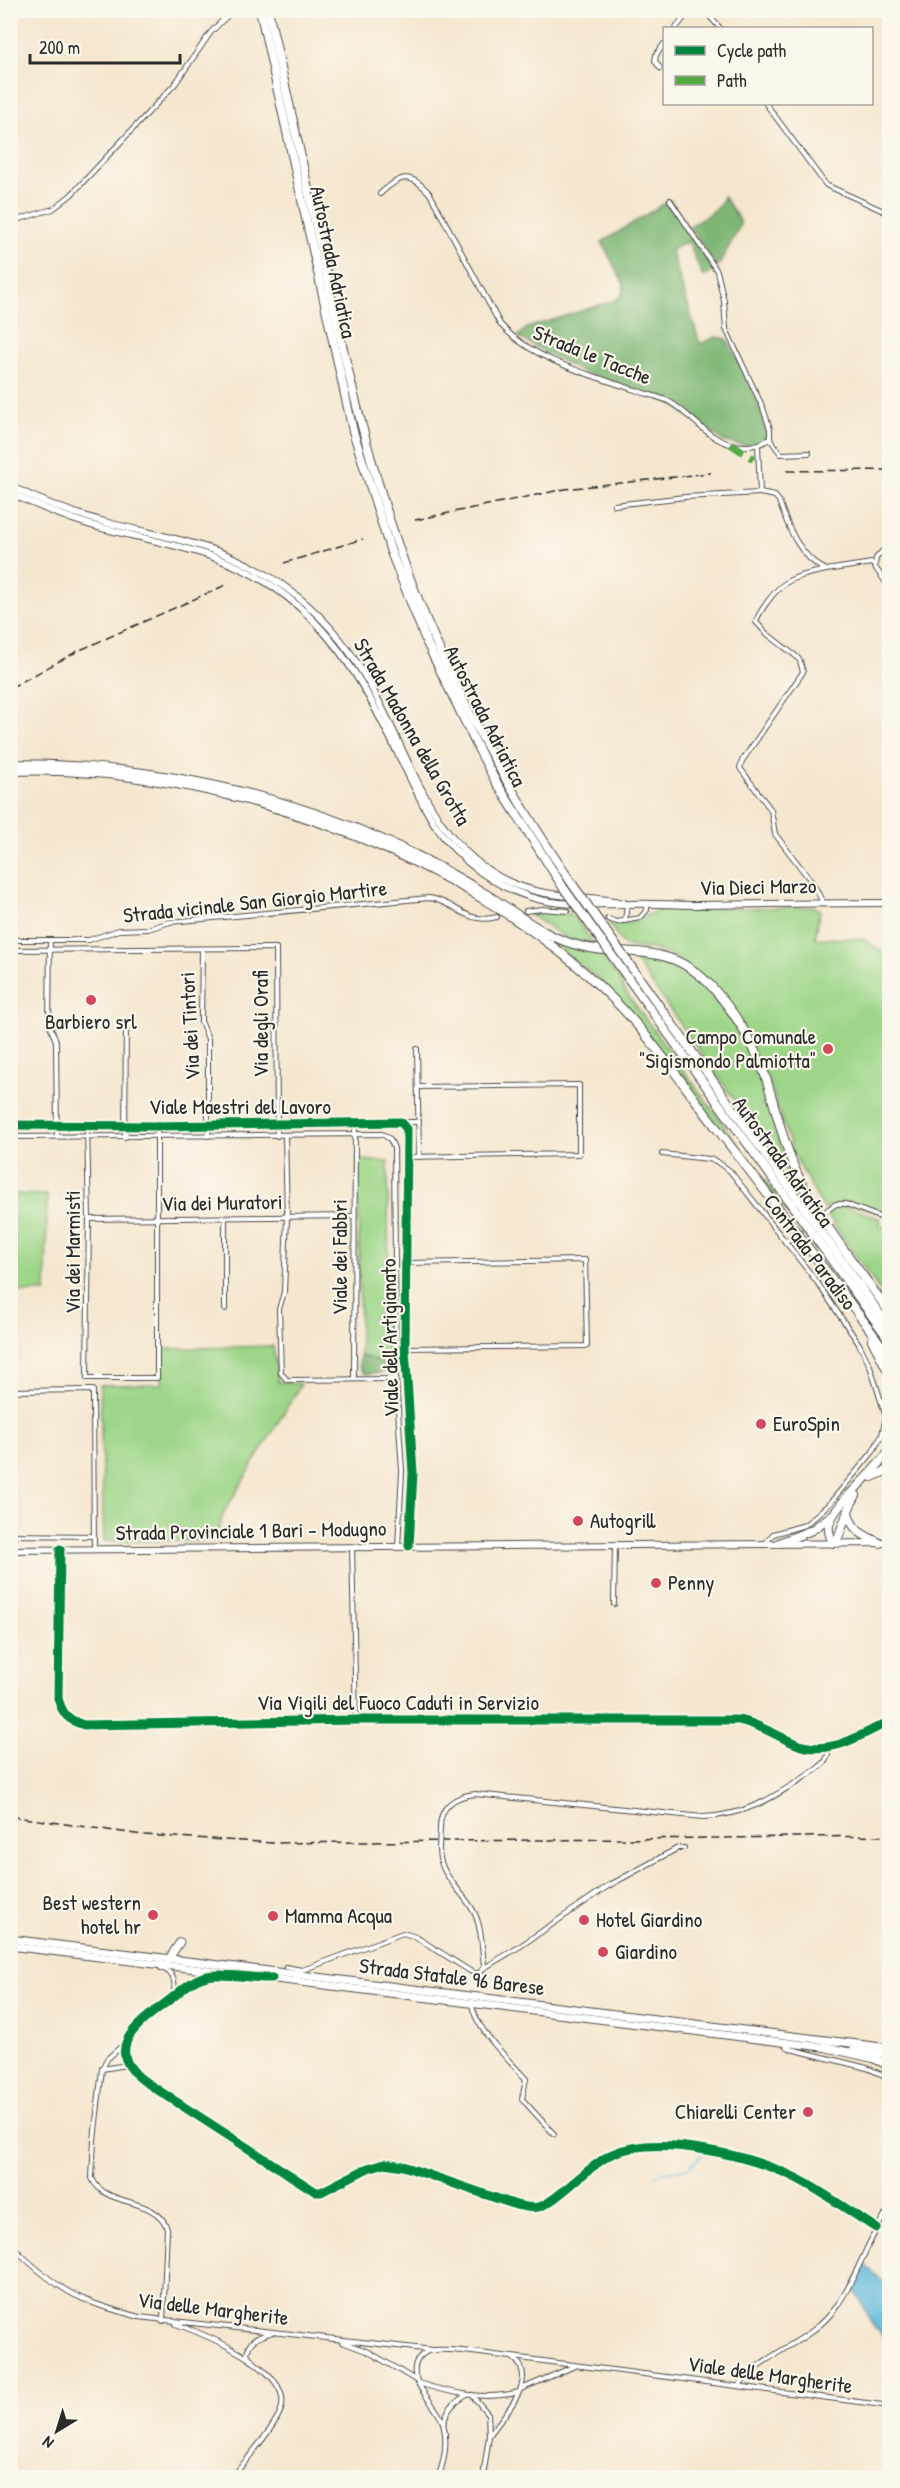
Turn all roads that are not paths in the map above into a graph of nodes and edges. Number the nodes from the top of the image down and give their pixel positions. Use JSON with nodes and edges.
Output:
{"nodes":[{"id":1,"x":233,"y":10,"type":"edge"},
{"id":2,"x":260,"y":10,"type":"edge"},
{"id":3,"x":268,"y":10,"type":"edge"},
{"id":4,"x":690,"y":10,"type":"edge"},
{"id":5,"x":704,"y":10,"type":"edge"},
{"id":6,"x":267,"y":25,"type":"junction"},
{"id":7,"x":677,"y":27,"type":"edge"},
{"id":8,"x":719,"y":27,"type":"edge"},
{"id":9,"x":663,"y":45,"type":"edge"},
{"id":10,"x":660,"y":68,"type":"dead end"},
{"id":11,"x":767,"y":105,"type":"edge"},
{"id":12,"x":380,"y":194,"type":"dead end"},
{"id":13,"x":669,"y":200,"type":"dead end"},
{"id":14,"x":890,"y":214,"type":"edge"},
{"id":15,"x":10,"y":222,"type":"edge"},
{"id":16,"x":770,"y":439,"type":"junction"},
{"id":17,"x":758,"y":445,"type":"junction"},
{"id":18,"x":808,"y":453,"type":"dead end"},
{"id":19,"x":10,"y":486,"type":"edge"},
{"id":20,"x":10,"y":493,"type":"edge"},
{"id":21,"x":760,"y":493,"type":"junction"},
{"id":22,"x":614,"y":506,"type":"dead end"},
{"id":23,"x":890,"y":543,"type":"edge"},
{"id":24,"x":874,"y":563,"type":"junction"},
{"id":25,"x":826,"y":570,"type":"junction"},
{"id":26,"x":890,"y":588,"type":"edge"},
{"id":27,"x":10,"y":764,"type":"edge"},
{"id":28,"x":10,"y":771,"type":"edge"},
{"id":29,"x":823,"y":903,"type":"junction"},
{"id":30,"x":890,"y":903,"type":"edge"},
{"id":31,"x":627,"y":904,"type":"junction"},
{"id":32,"x":647,"y":904,"type":"junction"},
{"id":33,"x":526,"y":911,"type":"dead end"},
{"id":34,"x":568,"y":911,"type":"tunnel mouth"},
{"id":35,"x":497,"y":917,"type":"dead end"},
{"id":36,"x":608,"y":920,"type":"tunnel mouth"},
{"id":37,"x":625,"y":921,"type":"junction"},
{"id":38,"x":10,"y":940,"type":"edge"},
{"id":39,"x":50,"y":940,"type":"junction"},
{"id":40,"x":10,"y":950,"type":"edge"},
{"id":41,"x":50,"y":950,"type":"junction"},
{"id":42,"x":202,"y":950,"type":"junction"},
{"id":43,"x":126,"y":1023,"type":"dead end"},
{"id":44,"x":417,"y":1049,"type":"dead end"},
{"id":45,"x":418,"y":1087,"type":"junction"},
{"id":46,"x":401,"y":1122,"type":"junction"},
{"id":47,"x":419,"y":1122,"type":"junction"},
{"id":48,"x":355,"y":1124,"type":"junction"},
{"id":49,"x":10,"y":1125,"type":"edge"},
{"id":50,"x":208,"y":1125,"type":"junction"},
{"id":51,"x":276,"y":1125,"type":"junction"},
{"id":52,"x":57,"y":1126,"type":"junction"},
{"id":53,"x":87,"y":1126,"type":"junction"},
{"id":54,"x":125,"y":1126,"type":"junction"},
{"id":55,"x":157,"y":1126,"type":"junction"},
{"id":56,"x":208,"y":1136,"type":"junction"},
{"id":57,"x":276,"y":1136,"type":"junction"},
{"id":58,"x":285,"y":1136,"type":"junction"},
{"id":59,"x":355,"y":1136,"type":"junction"},
{"id":60,"x":10,"y":1137,"type":"edge"},
{"id":61,"x":57,"y":1137,"type":"junction"},
{"id":62,"x":87,"y":1137,"type":"junction"},
{"id":63,"x":125,"y":1137,"type":"junction"},
{"id":64,"x":157,"y":1137,"type":"junction"},
{"id":65,"x":394,"y":1148,"type":"joint"},
{"id":66,"x":662,"y":1154,"type":"dead end"},
{"id":67,"x":406,"y":1157,"type":"junction"},
{"id":68,"x":419,"y":1157,"type":"junction"},
{"id":69,"x":826,"y":1211,"type":"tunnel mouth"},
{"id":70,"x":355,"y":1216,"type":"junction"},
{"id":71,"x":882,"y":1216,"type":"junction"},
{"id":72,"x":890,"y":1216,"type":"edge"},
{"id":73,"x":287,"y":1217,"type":"junction"},
{"id":74,"x":157,"y":1218,"type":"junction"},
{"id":75,"x":225,"y":1218,"type":"junction"},
{"id":76,"x":89,"y":1219,"type":"junction"},
{"id":77,"x":890,"y":1221,"type":"edge"},
{"id":78,"x":793,"y":1236,"type":"tunnel mouth"},
{"id":79,"x":785,"y":1242,"type":"junction"},
{"id":80,"x":406,"y":1263,"type":"junction"},
{"id":81,"x":833,"y":1278,"type":"junction"},
{"id":82,"x":225,"y":1309,"type":"dead end"},
{"id":83,"x":890,"y":1313,"type":"edge"},
{"id":84,"x":890,"y":1328,"type":"edge"},
{"id":85,"x":890,"y":1341,"type":"edge"},
{"id":86,"x":405,"y":1348,"type":"junction"},
{"id":87,"x":890,"y":1357,"type":"edge"},
{"id":88,"x":890,"y":1375,"type":"edge"},
{"id":89,"x":354,"y":1378,"type":"junction"},
{"id":90,"x":396,"y":1379,"type":"junction"},
{"id":91,"x":10,"y":1391,"type":"edge"},
{"id":92,"x":890,"y":1449,"type":"edge"},
{"id":93,"x":890,"y":1469,"type":"edge"},
{"id":94,"x":848,"y":1510,"type":"junction"},
{"id":95,"x":833,"y":1515,"type":"junction"},
{"id":96,"x":10,"y":1535,"type":"edge"},
{"id":97,"x":94,"y":1536,"type":"junction"},
{"id":98,"x":779,"y":1543,"type":"junction"},
{"id":99,"x":834,"y":1543,"type":"junction"},
{"id":100,"x":880,"y":1543,"type":"junction"},
{"id":101,"x":890,"y":1543,"type":"edge"},
{"id":102,"x":615,"y":1544,"type":"junction"},
{"id":103,"x":765,"y":1544,"type":"junction"},
{"id":104,"x":398,"y":1546,"type":"junction"},
{"id":105,"x":409,"y":1546,"type":"junction"},
{"id":106,"x":352,"y":1547,"type":"junction"},
{"id":107,"x":94,"y":1549,"type":"junction"},
{"id":108,"x":10,"y":1550,"type":"edge"},
{"id":109,"x":60,"y":1550,"type":"junction"},
{"id":110,"x":614,"y":1604,"type":"dead end"},
{"id":111,"x":356,"y":1720,"type":"junction"},
{"id":112,"x":890,"y":1721,"type":"edge"},
{"id":113,"x":826,"y":1748,"type":"junction"},
{"id":114,"x":684,"y":1848,"type":"dead end"},
{"id":115,"x":10,"y":1939,"type":"edge"},
{"id":116,"x":10,"y":1946,"type":"edge"},
{"id":117,"x":168,"y":1960,"type":"junction"},
{"id":118,"x":126,"y":1961,"type":"junction"},
{"id":119,"x":186,"y":1962,"type":"junction"},
{"id":120,"x":484,"y":1968,"type":"junction"},
{"id":121,"x":295,"y":1969,"type":"junction"},
{"id":122,"x":286,"y":1970,"type":"junction"},
{"id":123,"x":305,"y":1975,"type":"junction"},
{"id":124,"x":272,"y":1978,"type":"junction"},
{"id":125,"x":172,"y":1998,"type":"junction"},
{"id":126,"x":472,"y":2003,"type":"junction"},
{"id":127,"x":787,"y":2042,"type":"junction"},
{"id":128,"x":125,"y":2044,"type":"junction"},
{"id":129,"x":825,"y":2047,"type":"junction"},
{"id":130,"x":890,"y":2048,"type":"edge"},
{"id":131,"x":890,"y":2055,"type":"edge"},
{"id":132,"x":127,"y":2065,"type":"junction"},
{"id":133,"x":890,"y":2066,"type":"edge"},
{"id":134,"x":102,"y":2069,"type":"junction"},
{"id":135,"x":890,"y":2078,"type":"edge"},
{"id":136,"x":554,"y":2134,"type":"dead end"},
{"id":137,"x":890,"y":2208,"type":"edge"},
{"id":138,"x":876,"y":2228,"type":"junction"},
{"id":139,"x":10,"y":2244,"type":"edge"},
{"id":140,"x":166,"y":2321,"type":"junction"},
{"id":141,"x":273,"y":2332,"type":"junction"},
{"id":142,"x":330,"y":2339,"type":"junction"},
{"id":143,"x":433,"y":2350,"type":"junction"},
{"id":144,"x":512,"y":2357,"type":"junction"},
{"id":145,"x":578,"y":2365,"type":"junction"},
{"id":146,"x":257,"y":2366,"type":"junction"},
{"id":147,"x":646,"y":2374,"type":"joint"},
{"id":148,"x":417,"y":2382,"type":"junction"},
{"id":149,"x":739,"y":2387,"type":"junction"},
{"id":150,"x":520,"y":2391,"type":"junction"},
{"id":151,"x":470,"y":2395,"type":"junction"},
{"id":152,"x":890,"y":2406,"type":"edge"},
{"id":153,"x":443,"y":2424,"type":"junction"},
{"id":154,"x":489,"y":2436,"type":"junction"},
{"id":155,"x":232,"y":2478,"type":"edge"},
{"id":156,"x":438,"y":2478,"type":"edge"},
{"id":157,"x":483,"y":2478,"type":"edge"}],
"edges":[{"from":1,"to":15,"type":"street"},
{"from":2,"to":6,"type":"highway","name":"Autostrada Adriatica"},
{"from":3,"to":6,"type":"highway","name":"Autostrada Adriatica"},
{"from":4,"to":7,"type":"street"},
{"from":5,"to":8,"type":"street"},
{"from":6,"to":84,"type":"highway","name":"Autostrada Adriatica","bridge":true},
{"from":6,"to":85,"type":"highway","name":"Autostrada Adriatica","bridge":true},
{"from":9,"to":10,"type":"street"},
{"from":11,"to":14,"type":"street"},
{"from":12,"to":17,"type":"street","name":"Strada le Tacche"},
{"from":13,"to":16,"type":"street"},
{"from":16,"to":17,"type":"street"},
{"from":16,"to":18,"type":"street"},
{"from":17,"to":21,"type":"street"},
{"from":19,"to":31,"type":"main road","name":"Strada Madonna della Grotta"},
{"from":20,"to":31,"type":"main road","name":"Strada Madonna della Grotta"},
{"from":21,"to":22,"type":"street"},
{"from":21,"to":25,"type":"street"},
{"from":23,"to":24,"type":"street"},
{"from":24,"to":25,"type":"street"},
{"from":24,"to":26,"type":"street"},
{"from":25,"to":29,"type":"street"},
{"from":27,"to":83,"type":"highway"},
{"from":28,"to":81,"type":"highway"},
{"from":29,"to":30,"type":"main road","name":"Via Dieci Marzo"},
{"from":29,"to":32,"type":"main road","name":"Via Dieci Marzo"},
{"from":31,"to":32,"type":"main road","name":"Via Dieci Marzo"},
{"from":31,"to":37,"type":"street"},
{"from":32,"to":37,"type":"street"},
{"from":33,"to":34,"type":"street"},
{"from":35,"to":39,"type":"street","name":"Strada vicinale San Giorgio Martire"},
{"from":36,"to":37,"type":"street"},
{"from":38,"to":39,"type":"street","name":"Strada vicinale San Giorgio Martire"},
{"from":39,"to":41,"type":"street"},
{"from":40,"to":41,"type":"street"},
{"from":41,"to":42,"type":"street"},
{"from":41,"to":52,"type":"street"},
{"from":42,"to":50,"type":"street","name":"Via dei Tintori"},
{"from":42,"to":51,"type":"street","name":"Via degli Orafi"},
{"from":43,"to":54,"type":"street"},
{"from":44,"to":45,"type":"street"},
{"from":45,"to":47,"type":"street"},
{"from":45,"to":68,"type":"street"},
{"from":46,"to":47,"type":"street","name":"Viale Maestri del Lavoro"},
{"from":46,"to":48,"type":"street","name":"Viale Maestri del Lavoro"},
{"from":46,"to":67,"type":"street","name":"Viale dell'Artigianato"},
{"from":47,"to":68,"type":"street"},
{"from":48,"to":51,"type":"street","name":"Viale Maestri del Lavoro"},
{"from":48,"to":59,"type":"street","name":"Viale dei Fabbri"},
{"from":49,"to":52,"type":"street","name":"Viale Maestri del Lavoro"},
{"from":50,"to":51,"type":"street","name":"Viale Maestri del Lavoro"},
{"from":50,"to":55,"type":"street","name":"Viale Maestri del Lavoro"},
{"from":50,"to":56,"type":"street","name":"Via dei Tintori"},
{"from":51,"to":57,"type":"street","name":"Via degli Orafi"},
{"from":52,"to":53,"type":"street","name":"Viale Maestri del Lavoro"},
{"from":52,"to":61,"type":"street"},
{"from":53,"to":54,"type":"street","name":"Viale Maestri del Lavoro"},
{"from":53,"to":62,"type":"street","name":"Via dei Marmisti"},
{"from":54,"to":55,"type":"street","name":"Viale Maestri del Lavoro"},
{"from":54,"to":63,"type":"street"},
{"from":55,"to":64,"type":"street"},
{"from":56,"to":57,"type":"street","name":"Viale Maestri del Lavoro"},
{"from":56,"to":64,"type":"street","name":"Viale Maestri del Lavoro"},
{"from":57,"to":58,"type":"street","name":"Viale Maestri del Lavoro"},
{"from":58,"to":59,"type":"street","name":"Viale Maestri del Lavoro"},
{"from":58,"to":73,"type":"street"},
{"from":59,"to":65,"type":"street","name":"Viale Maestri del Lavoro"},
{"from":59,"to":70,"type":"street","name":"Viale dei Fabbri"},
{"from":60,"to":61,"type":"street","name":"Viale Maestri del Lavoro"},
{"from":61,"to":62,"type":"street","name":"Viale Maestri del Lavoro"},
{"from":62,"to":63,"type":"street","name":"Viale Maestri del Lavoro"},
{"from":62,"to":76,"type":"street","name":"Via dei Marmisti"},
{"from":63,"to":64,"type":"street","name":"Viale Maestri del Lavoro"},
{"from":64,"to":74,"type":"street"},
{"from":65,"to":90,"type":"street","name":"Viale dell'Artigianato"},
{"from":66,"to":79,"type":"street","name":"Contrada Paradiso"},
{"from":67,"to":68,"type":"street"},
{"from":67,"to":80,"type":"street","name":"Viale dell'Artigianato"},
{"from":69,"to":71,"type":"street"},
{"from":70,"to":73,"type":"street","name":"Via dei Muratori"},
{"from":70,"to":89,"type":"street","name":"Viale dei Fabbri"},
{"from":71,"to":72,"type":"street"},
{"from":71,"to":77,"type":"street"},
{"from":73,"to":75,"type":"street","name":"Via dei Muratori"},
{"from":73,"to":89,"type":"street"},
{"from":74,"to":75,"type":"street","name":"Via dei Muratori"},
{"from":74,"to":76,"type":"street","name":"Via dei Muratori"},
{"from":74,"to":76,"type":"street","name":"Via dei Marmisti"},
{"from":75,"to":82,"type":"street"},
{"from":78,"to":79,"type":"street"},
{"from":79,"to":103,"type":"street","name":"Contrada Paradiso"},
{"from":80,"to":86,"type":"street","name":"Viale dell'Artigianato"},
{"from":80,"to":86,"type":"street"},
{"from":81,"to":87,"type":"highway"},
{"from":81,"to":88,"type":"highway"},
{"from":86,"to":105,"type":"street","name":"Viale dell'Artigianato"},
{"from":89,"to":90,"type":"street"},
{"from":90,"to":104,"type":"street","name":"Viale dell'Artigianato"},
{"from":91,"to":97,"type":"street"},
{"from":92,"to":95,"type":"highway"},
{"from":93,"to":94,"type":"highway"},
{"from":94,"to":99,"type":"highway"},
{"from":94,"to":100,"type":"highway"},
{"from":95,"to":98,"type":"highway"},
{"from":95,"to":99,"type":"highway"},
{"from":96,"to":97,"type":"street"},
{"from":97,"to":107,"type":"street"},
{"from":98,"to":99,"type":"main road","name":"Strada Provinciale 1 Bari - Modugno"},
{"from":98,"to":103,"type":"main road","name":"Strada Provinciale 1 Bari - Modugno"},
{"from":99,"to":100,"type":"main road","name":"Strada Provinciale 1 Bari - Modugno"},
{"from":100,"to":101,"type":"main road","name":"Strada Provinciale 1 Bari - Modugno"},
{"from":102,"to":103,"type":"main road","name":"Strada Provinciale 1 Bari - Modugno"},
{"from":102,"to":105,"type":"main road","name":"Strada Provinciale 1 Bari - Modugno"},
{"from":102,"to":110,"type":"street"},
{"from":104,"to":105,"type":"main road","name":"Strada Provinciale 1 Bari - Modugno"},
{"from":104,"to":106,"type":"main road","name":"Strada Provinciale 1 Bari - Modugno"},
{"from":106,"to":107,"type":"main road","name":"Strada Provinciale 1 Bari - Modugno"},
{"from":106,"to":111,"type":"street"},
{"from":107,"to":109,"type":"main road","name":"Strada Provinciale 1 Bari - Modugno"},
{"from":108,"to":109,"type":"main road","name":"Strada Provinciale 1 Bari - Modugno"},
{"from":109,"to":111,"type":"street","name":"Via Vigili del Fuoco Caduti in Servizio"},
{"from":111,"to":113,"type":"street","name":"Via Vigili del Fuoco Caduti in Servizio"},
{"from":112,"to":113,"type":"street","name":"Via Vigili del Fuoco Caduti in Servizio"},
{"from":113,"to":120,"type":"street","bridge":true},
{"from":114,"to":120,"type":"street"},
{"from":115,"to":117,"type":"main road","name":"Strada Statale 96 Barese"},
{"from":116,"to":118,"type":"main road","name":"Strada Statale 96 Barese"},
{"from":117,"to":119,"type":"main road","name":"Strada Statale 96 Barese"},
{"from":117,"to":119,"type":"main road"},
{"from":118,"to":124,"type":"main road","name":"Strada Statale 96 Barese"},
{"from":118,"to":125,"type":"street"},
{"from":119,"to":122,"type":"main road","name":"Strada Statale 96 Barese"},
{"from":120,"to":121,"type":"street"},
{"from":121,"to":122,"type":"main road"},
{"from":121,"to":123,"type":"main road"},
{"from":122,"to":123,"type":"main road","name":"Strada Statale 96 Barese"},
{"from":123,"to":130,"type":"main road","name":"Strada Statale 96 Barese"},
{"from":124,"to":125,"type":"street"},
{"from":124,"to":126,"type":"main road","name":"Strada Statale 96 Barese"},
{"from":125,"to":128,"type":"street"},
{"from":126,"to":127,"type":"main road","name":"Strada Statale 96 Barese"},
{"from":126,"to":136,"type":"street"},
{"from":127,"to":129,"type":"main road","name":"Strada Statale 96 Barese"},
{"from":127,"to":135,"type":"street"},
{"from":128,"to":132,"type":"street"},
{"from":128,"to":134,"type":"street"},
{"from":129,"to":131,"type":"main road","name":"Strada Statale 96 Barese"},
{"from":129,"to":133,"type":"highway"},
{"from":132,"to":134,"type":"street"},
{"from":132,"to":138,"type":"street"},
{"from":134,"to":140,"type":"street"},
{"from":137,"to":138,"type":"street"},
{"from":138,"to":149,"type":"street"},
{"from":139,"to":140,"type":"street","name":"Via delle Margherite"},
{"from":140,"to":141,"type":"street","name":"Via delle Margherite"},
{"from":140,"to":146,"type":"street"},
{"from":141,"to":142,"type":"street","name":"Via delle Margherite"},
{"from":141,"to":146,"type":"street"},
{"from":142,"to":143,"type":"street","name":"Via delle Margherite"},
{"from":142,"to":148,"type":"street"},
{"from":143,"to":144,"type":"street","name":"Via delle Margherite"},
{"from":143,"to":148,"type":"street"},
{"from":144,"to":145,"type":"street","name":"Via delle Margherite"},
{"from":144,"to":150,"type":"street"},
{"from":145,"to":147,"type":"street","name":"Via delle Margherite"},
{"from":145,"to":150,"type":"street"},
{"from":146,"to":155,"type":"street"},
{"from":147,"to":149,"type":"street","name":"Viale delle Margherite"},
{"from":148,"to":151,"type":"street"},
{"from":148,"to":153,"type":"street"},
{"from":149,"to":152,"type":"street","name":"Viale delle Margherite"},
{"from":150,"to":151,"type":"street"},
{"from":150,"to":154,"type":"street"},
{"from":151,"to":153,"type":"street"},
{"from":151,"to":154,"type":"street"},
{"from":153,"to":156,"type":"street"},
{"from":154,"to":157,"type":"street"}]}
